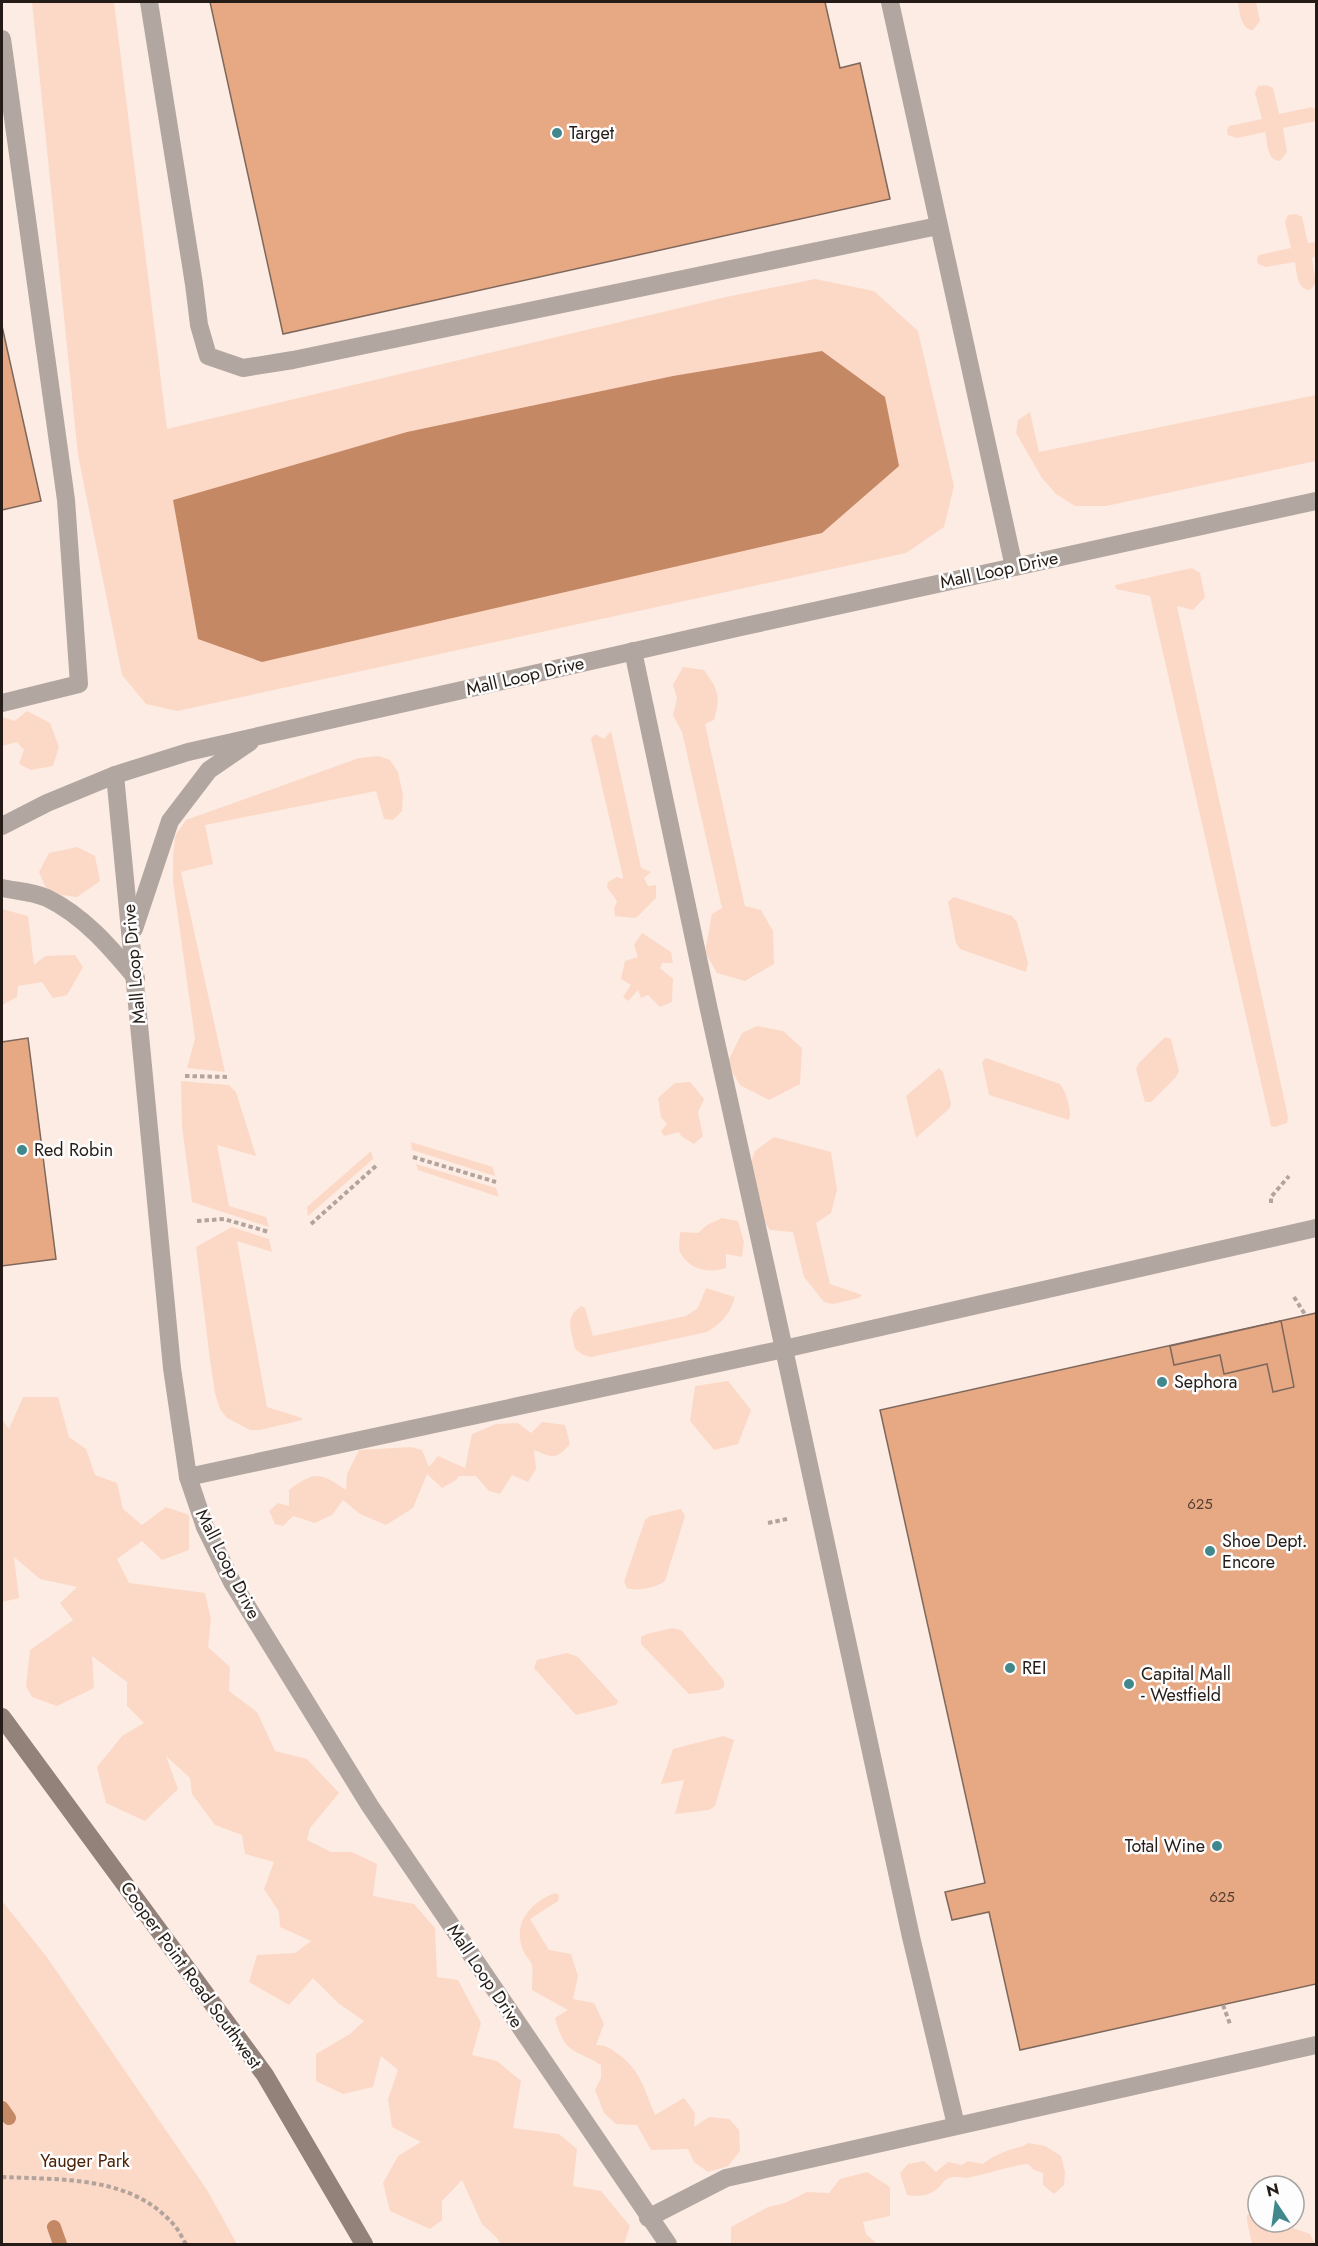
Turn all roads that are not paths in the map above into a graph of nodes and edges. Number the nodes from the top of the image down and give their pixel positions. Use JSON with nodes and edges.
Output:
{"nodes":[{"id":1,"x":149,"y":2,"type":"edge"},
{"id":2,"x":890,"y":2,"type":"edge"},
{"id":3,"x":2,"y":39,"type":"edge"},
{"id":4,"x":938,"y":226,"type":"junction"},
{"id":5,"x":1317,"y":501,"type":"edge"},
{"id":6,"x":1014,"y":567,"type":"junction"},
{"id":7,"x":633,"y":651,"type":"junction"},
{"id":8,"x":2,"y":703,"type":"edge"},
{"id":9,"x":259,"y":736,"type":"junction"},
{"id":10,"x":115,"y":775,"type":"junction"},
{"id":11,"x":2,"y":826,"type":"edge"},
{"id":12,"x":2,"y":888,"type":"edge"},
{"id":13,"x":131,"y":936,"type":"junction"},
{"id":14,"x":136,"y":978,"type":"junction"},
{"id":15,"x":1317,"y":1228,"type":"edge"},
{"id":16,"x":784,"y":1349,"type":"junction"},
{"id":17,"x":188,"y":1477,"type":"junction"},
{"id":18,"x":2,"y":1717,"type":"edge"},
{"id":19,"x":1317,"y":2045,"type":"edge"},
{"id":20,"x":956,"y":2125,"type":"junction"},
{"id":21,"x":648,"y":2217,"type":"junction"},
{"id":22,"x":364,"y":2244,"type":"edge"},
{"id":23,"x":668,"y":2244,"type":"edge"}],
"edges":[{"from":1,"to":4,"type":"street"},
{"from":2,"to":4,"type":"street"},
{"from":3,"to":8,"type":"street"},
{"from":4,"to":6,"type":"street"},
{"from":5,"to":6,"type":"street","name":"Mall Loop Drive"},
{"from":6,"to":7,"type":"street","name":"Mall Loop Drive"},
{"from":7,"to":9,"type":"street","name":"Mall Loop Drive"},
{"from":7,"to":16,"type":"street"},
{"from":9,"to":10,"type":"street","name":"Mall Loop Drive"},
{"from":9,"to":13,"type":"street"},
{"from":10,"to":11,"type":"street"},
{"from":10,"to":13,"type":"street","name":"Mall Loop Drive"},
{"from":12,"to":14,"type":"street"},
{"from":13,"to":14,"type":"street","name":"Mall Loop Drive"},
{"from":14,"to":17,"type":"street","name":"Mall Loop Drive"},
{"from":15,"to":16,"type":"street"},
{"from":16,"to":17,"type":"street"},
{"from":16,"to":20,"type":"street"},
{"from":17,"to":21,"type":"street","name":"Mall Loop Drive"},
{"from":18,"to":22,"type":"main road","name":"Cooper Point Road Southwest"},
{"from":19,"to":20,"type":"street"},
{"from":20,"to":21,"type":"street"},
{"from":21,"to":23,"type":"street","name":"Mall Loop Drive"}]}
